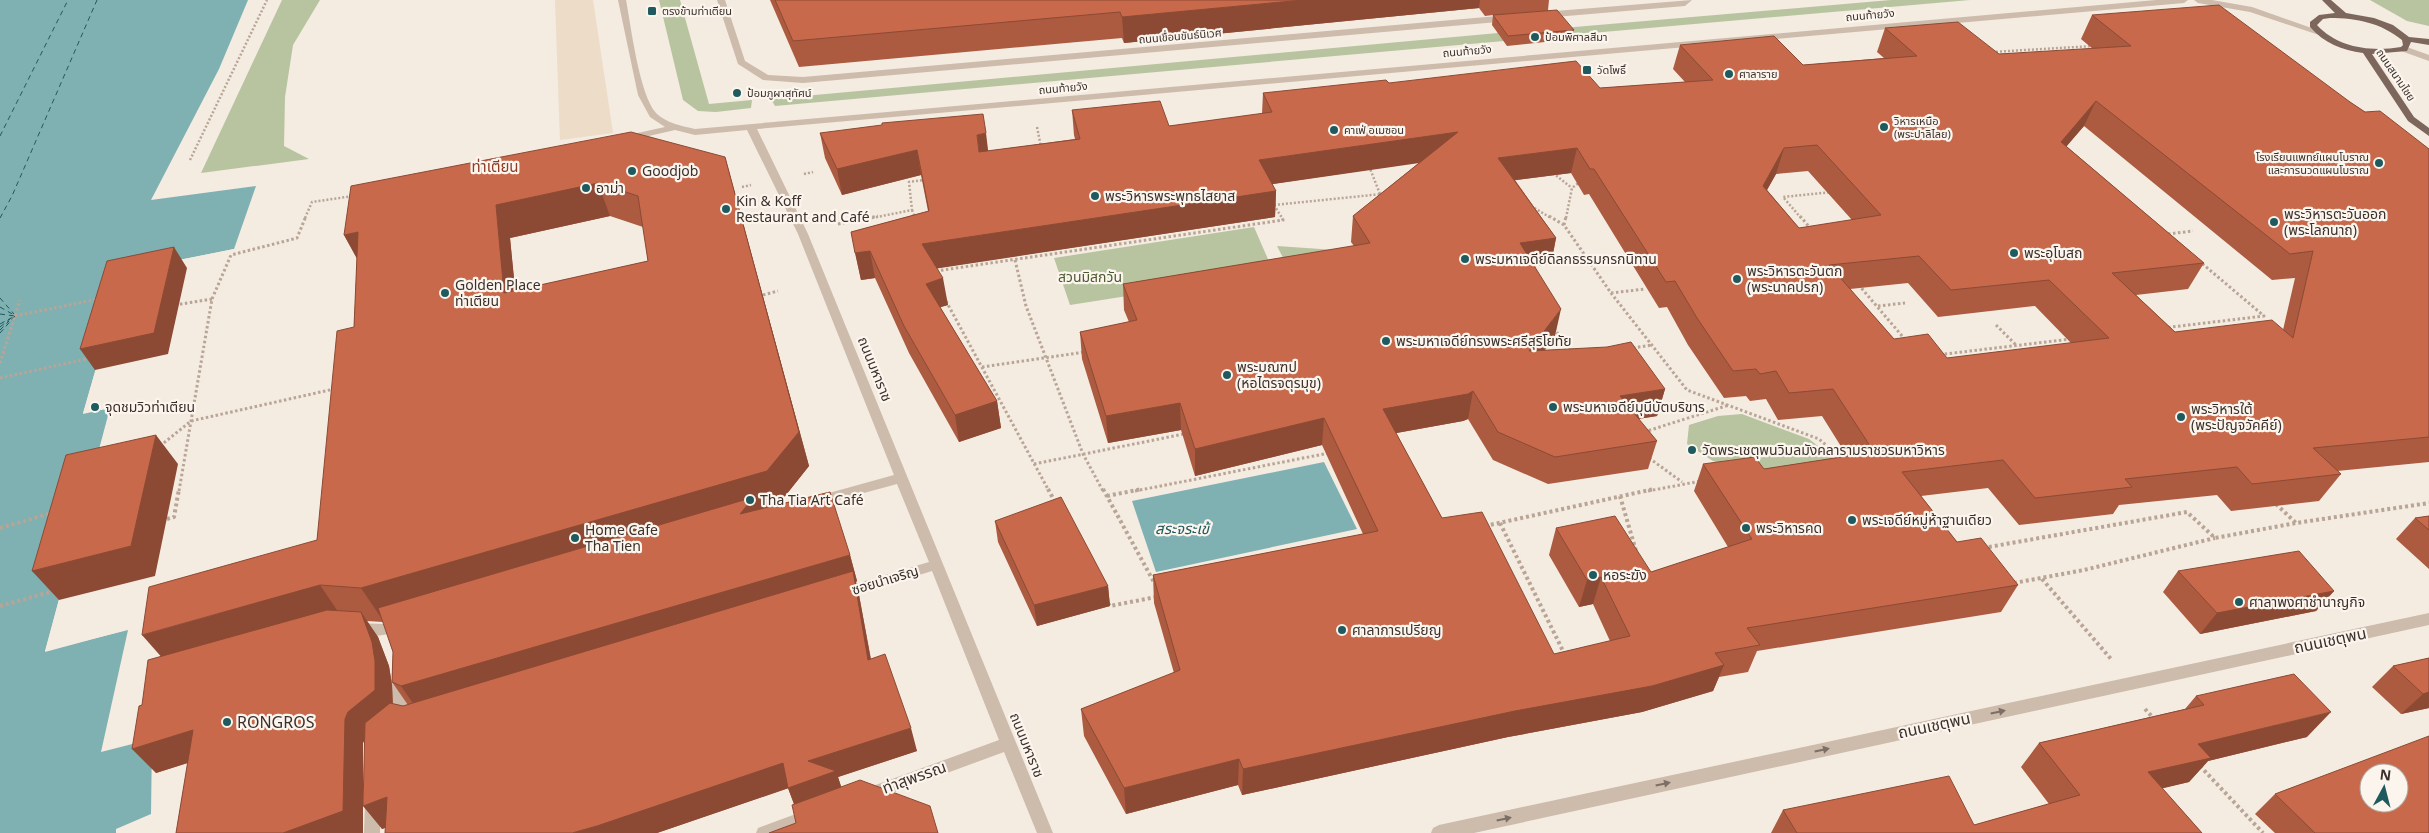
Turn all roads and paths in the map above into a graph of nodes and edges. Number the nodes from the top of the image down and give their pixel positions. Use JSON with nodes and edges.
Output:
{"nodes":[{"id":1,"x":267,"y":0,"type":"edge"},
{"id":2,"x":622,"y":0,"type":"edge"},
{"id":3,"x":721,"y":0,"type":"edge"},
{"id":4,"x":1688,"y":0,"type":"edge"},
{"id":5,"x":2184,"y":0,"type":"edge"},
{"id":6,"x":2198,"y":0,"type":"edge"},
{"id":7,"x":2326,"y":0,"type":"edge"},
{"id":8,"x":2343,"y":15,"type":"junction"},
{"id":9,"x":1536,"y":16,"type":"edge"},
{"id":10,"x":1516,"y":18,"type":"edge"},
{"id":11,"x":2319,"y":32,"type":"junction"},
{"id":12,"x":2406,"y":39,"type":"junction"},
{"id":13,"x":2429,"y":42,"type":"edge"},
{"id":14,"x":2100,"y":46,"type":"edge"},
{"id":15,"x":2404,"y":49,"type":"junction"},
{"id":16,"x":2366,"y":51,"type":"junction"},
{"id":17,"x":1984,"y":53,"type":"edge"},
{"id":18,"x":2429,"y":58,"type":"edge"},
{"id":19,"x":1036,"y":124,"type":"dead end"},
{"id":20,"x":672,"y":128,"type":"junction"},
{"id":21,"x":751,"y":128,"type":"junction"},
{"id":22,"x":2429,"y":133,"type":"edge"},
{"id":23,"x":619,"y":140,"type":"edge"},
{"id":24,"x":1042,"y":150,"type":"edge"},
{"id":25,"x":1366,"y":158,"type":"edge"},
{"id":26,"x":190,"y":160,"type":"dead end"},
{"id":27,"x":1550,"y":170,"type":"edge"},
{"id":28,"x":1933,"y":176,"type":"edge"},
{"id":29,"x":1585,"y":178,"type":"edge"},
{"id":30,"x":928,"y":180,"type":"edge"},
{"id":31,"x":1937,"y":181,"type":"junction"},
{"id":32,"x":1572,"y":188,"type":"junction"},
{"id":33,"x":1380,"y":194,"type":"junction"},
{"id":34,"x":1389,"y":194,"type":"edge"},
{"id":35,"x":357,"y":196,"type":"edge"},
{"id":36,"x":1270,"y":196,"type":"edge"},
{"id":37,"x":1274,"y":205,"type":"junction"},
{"id":38,"x":1530,"y":205,"type":"edge"},
{"id":39,"x":912,"y":210,"type":"junction"},
{"id":40,"x":1546,"y":215,"type":"junction"},
{"id":41,"x":1536,"y":216,"type":"edge"},
{"id":42,"x":838,"y":224,"type":"dead end"},
{"id":43,"x":1564,"y":225,"type":"junction"},
{"id":44,"x":918,"y":228,"type":"edge"},
{"id":45,"x":2193,"y":231,"type":"dead end"},
{"id":46,"x":2167,"y":234,"type":"junction"},
{"id":47,"x":1015,"y":260,"type":"junction"},
{"id":48,"x":1843,"y":267,"type":"junction"},
{"id":49,"x":1834,"y":268,"type":"edge"},
{"id":50,"x":930,"y":272,"type":"edge"},
{"id":51,"x":1645,"y":289,"type":"dead end"},
{"id":52,"x":778,"y":291,"type":"dead end"},
{"id":53,"x":1611,"y":293,"type":"junction"},
{"id":54,"x":763,"y":295,"type":"edge"},
{"id":55,"x":108,"y":297,"type":"edge"},
{"id":56,"x":943,"y":297,"type":"edge"},
{"id":57,"x":212,"y":299,"type":"junction"},
{"id":58,"x":20,"y":300,"type":"dead end"},
{"id":59,"x":1905,"y":303,"type":"dead end"},
{"id":60,"x":170,"y":304,"type":"dead end"},
{"id":61,"x":1877,"y":307,"type":"junction"},
{"id":62,"x":15,"y":316,"type":"junction"},
{"id":63,"x":1552,"y":324,"type":"edge"},
{"id":64,"x":1996,"y":325,"type":"dead end"},
{"id":65,"x":2097,"y":335,"type":"junction"},
{"id":66,"x":2105,"y":342,"type":"edge"},
{"id":67,"x":1652,"y":345,"type":"junction"},
{"id":68,"x":2017,"y":345,"type":"junction"},
{"id":69,"x":1624,"y":349,"type":"edge"},
{"id":70,"x":1087,"y":352,"type":"edge"},
{"id":71,"x":99,"y":356,"type":"edge"},
{"id":72,"x":1573,"y":357,"type":"edge"},
{"id":73,"x":1048,"y":358,"type":"junction"},
{"id":74,"x":0,"y":363,"type":"edge"},
{"id":75,"x":982,"y":367,"type":"junction"},
{"id":76,"x":0,"y":378,"type":"edge"},
{"id":77,"x":335,"y":389,"type":"edge"},
{"id":78,"x":1729,"y":405,"type":"junction"},
{"id":79,"x":191,"y":421,"type":"junction"},
{"id":80,"x":1183,"y":424,"type":"edge"},
{"id":81,"x":1639,"y":433,"type":"edge"},
{"id":82,"x":153,"y":451,"type":"edge"},
{"id":83,"x":1330,"y":453,"type":"edge"},
{"id":84,"x":1083,"y":454,"type":"junction"},
{"id":85,"x":1644,"y":454,"type":"edge"},
{"id":86,"x":1034,"y":464,"type":"junction"},
{"id":87,"x":1848,"y":464,"type":"edge"},
{"id":88,"x":901,"y":478,"type":"junction"},
{"id":89,"x":1711,"y":480,"type":"edge"},
{"id":90,"x":1683,"y":483,"type":"junction"},
{"id":91,"x":1107,"y":496,"type":"junction"},
{"id":92,"x":1620,"y":496,"type":"junction"},
{"id":93,"x":2270,"y":498,"type":"edge"},
{"id":94,"x":2429,"y":503,"type":"edge"},
{"id":95,"x":805,"y":504,"type":"edge"},
{"id":96,"x":1059,"y":510,"type":"edge"},
{"id":97,"x":56,"y":512,"type":"edge"},
{"id":98,"x":167,"y":519,"type":"dead end"},
{"id":99,"x":2296,"y":522,"type":"junction"},
{"id":100,"x":1500,"y":523,"type":"junction"},
{"id":101,"x":1481,"y":527,"type":"edge"},
{"id":102,"x":0,"y":528,"type":"edge"},
{"id":103,"x":2215,"y":538,"type":"junction"},
{"id":104,"x":1976,"y":550,"type":"edge"},
{"id":105,"x":1639,"y":560,"type":"edge"},
{"id":106,"x":936,"y":565,"type":"junction"},
{"id":107,"x":2042,"y":578,"type":"junction"},
{"id":108,"x":2008,"y":584,"type":"edge"},
{"id":109,"x":1156,"y":588,"type":"edge"},
{"id":110,"x":62,"y":589,"type":"edge"},
{"id":111,"x":1161,"y":596,"type":"edge"},
{"id":112,"x":825,"y":598,"type":"edge"},
{"id":113,"x":1106,"y":598,"type":"edge"},
{"id":114,"x":0,"y":606,"type":"edge"},
{"id":115,"x":2429,"y":619,"type":"edge"},
{"id":116,"x":413,"y":622,"type":"edge"},
{"id":117,"x":344,"y":628,"type":"edge"},
{"id":118,"x":384,"y":630,"type":"junction"},
{"id":119,"x":392,"y":645,"type":"edge"},
{"id":120,"x":397,"y":661,"type":"edge"},
{"id":121,"x":1568,"y":661,"type":"edge"},
{"id":122,"x":2112,"y":661,"type":"dead end"},
{"id":123,"x":2139,"y":702,"type":"dead end"},
{"id":124,"x":2158,"y":723,"type":"edge"},
{"id":125,"x":392,"y":727,"type":"edge"},
{"id":126,"x":1009,"y":743,"type":"junction"},
{"id":127,"x":2198,"y":764,"type":"edge"},
{"id":128,"x":372,"y":788,"type":"edge"},
{"id":129,"x":855,"y":799,"type":"edge"},
{"id":130,"x":828,"y":809,"type":"edge"},
{"id":131,"x":372,"y":833,"type":"edge"},
{"id":132,"x":764,"y":833,"type":"edge"},
{"id":133,"x":1045,"y":833,"type":"edge"},
{"id":134,"x":1439,"y":833,"type":"edge"},
{"id":135,"x":2263,"y":833,"type":"edge"}],
"edges":[{"from":1,"to":26,"type":"path"},
{"from":2,"to":20,"type":"street"},
{"from":3,"to":10,"type":"street","name":"ถนนเขื่อนขันธ์นิเวศ"},
{"from":4,"to":9,"type":"street"},
{"from":5,"to":21,"type":"street","name":"ถนนท้ายวัง"},
{"from":6,"to":11,"type":"street"},
{"from":7,"to":8,"type":"main road"},
{"from":8,"to":11,"type":"main road"},
{"from":8,"to":12,"type":"main road"},
{"from":11,"to":16,"type":"main road"},
{"from":12,"to":13,"type":"main road"},
{"from":12,"to":15,"type":"main road"},
{"from":14,"to":17,"type":"path"},
{"from":15,"to":16,"type":"main road"},
{"from":15,"to":18,"type":"street"},
{"from":16,"to":22,"type":"main road","name":"ถนนสนามไชย"},
{"from":19,"to":24,"type":"path"},
{"from":20,"to":21,"type":"street"},
{"from":20,"to":23,"type":"street"},
{"from":21,"to":88,"type":"street","name":"ถนนมหาราช"},
{"from":25,"to":33,"type":"path"},
{"from":27,"to":32,"type":"path"},
{"from":28,"to":31,"type":"path"},
{"from":29,"to":32,"type":"path"},
{"from":30,"to":39,"type":"path"},
{"from":31,"to":46,"type":"path"},
{"from":31,"to":48,"type":"path"},
{"from":32,"to":43,"type":"path"},
{"from":33,"to":34,"type":"path"},
{"from":33,"to":37,"type":"path"},
{"from":35,"to":57,"type":"path"},
{"from":36,"to":37,"type":"path"},
{"from":37,"to":47,"type":"path"},
{"from":38,"to":40,"type":"path"},
{"from":39,"to":42,"type":"path"},
{"from":39,"to":44,"type":"path"},
{"from":40,"to":41,"type":"path"},
{"from":40,"to":43,"type":"path"},
{"from":43,"to":53,"type":"path"},
{"from":45,"to":46,"type":"path"},
{"from":46,"to":65,"type":"path"},
{"from":47,"to":50,"type":"path"},
{"from":47,"to":73,"type":"path"},
{"from":48,"to":49,"type":"path"},
{"from":48,"to":61,"type":"path"},
{"from":51,"to":53,"type":"path"},
{"from":52,"to":54,"type":"path"},
{"from":53,"to":67,"type":"path"},
{"from":55,"to":62,"type":"path"},
{"from":56,"to":75,"type":"path"},
{"from":57,"to":60,"type":"path"},
{"from":57,"to":79,"type":"path"},
{"from":58,"to":62,"type":"path"},
{"from":59,"to":61,"type":"path"},
{"from":61,"to":68,"type":"path"},
{"from":62,"to":74,"type":"path"},
{"from":63,"to":72,"type":"path"},
{"from":64,"to":68,"type":"path"},
{"from":65,"to":66,"type":"path"},
{"from":65,"to":68,"type":"path"},
{"from":67,"to":69,"type":"path"},
{"from":67,"to":78,"type":"path"},
{"from":70,"to":73,"type":"path"},
{"from":71,"to":76,"type":"path"},
{"from":73,"to":75,"type":"path"},
{"from":73,"to":84,"type":"path"},
{"from":75,"to":86,"type":"path"},
{"from":77,"to":79,"type":"path"},
{"from":78,"to":81,"type":"path"},
{"from":78,"to":87,"type":"path"},
{"from":79,"to":82,"type":"path"},
{"from":79,"to":98,"type":"path"},
{"from":80,"to":84,"type":"path"},
{"from":83,"to":91,"type":"path"},
{"from":84,"to":86,"type":"path"},
{"from":84,"to":91,"type":"path"},
{"from":85,"to":90,"type":"path"},
{"from":86,"to":96,"type":"path"},
{"from":88,"to":95,"type":"street"},
{"from":88,"to":106,"type":"street","name":"ถนนมหาราช"},
{"from":89,"to":90,"type":"path"},
{"from":90,"to":92,"type":"path"},
{"from":91,"to":109,"type":"path"},
{"from":92,"to":100,"type":"path"},
{"from":92,"to":105,"type":"path"},
{"from":93,"to":99,"type":"path"},
{"from":94,"to":99,"type":"path"},
{"from":97,"to":102,"type":"path"},
{"from":99,"to":103,"type":"path"},
{"from":100,"to":101,"type":"path"},
{"from":100,"to":121,"type":"path"},
{"from":103,"to":104,"type":"path"},
{"from":103,"to":107,"type":"path"},
{"from":106,"to":112,"type":"street","name":"ซอยนำเจริญ"},
{"from":106,"to":126,"type":"street","name":"ถนนมหาราช"},
{"from":107,"to":108,"type":"path"},
{"from":107,"to":122,"type":"path"},
{"from":110,"to":114,"type":"path"},
{"from":111,"to":113,"type":"path"},
{"from":134,"to":115,"type":"street","name":"ถนนเชตุพน","one_way":true},
{"from":116,"to":118,"type":"street"},
{"from":117,"to":118,"type":"street"},
{"from":118,"to":119,"type":"street"},
{"from":120,"to":125,"type":"street"},
{"from":123,"to":124,"type":"path"},
{"from":126,"to":129,"type":"street","name":"ท่าสุพรรณ"},
{"from":126,"to":133,"type":"street","name":"ถนนมหาราช"},
{"from":127,"to":135,"type":"path"},
{"from":128,"to":131,"type":"street"},
{"from":130,"to":132,"type":"street"}]}
